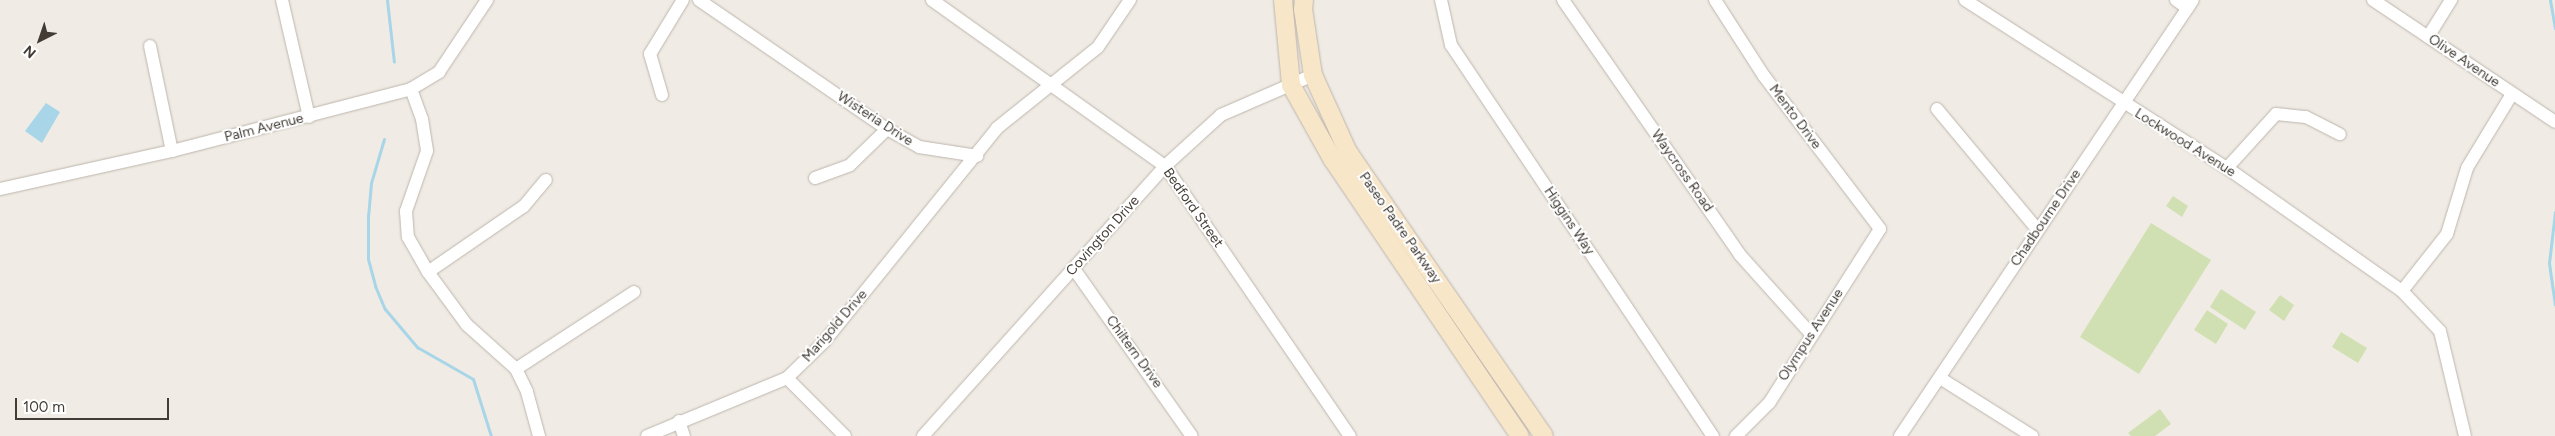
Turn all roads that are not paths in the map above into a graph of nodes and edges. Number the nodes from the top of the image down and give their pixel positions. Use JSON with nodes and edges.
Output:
{"nodes":[{"id":1,"x":282,"y":0,"type":"edge"},
{"id":2,"x":487,"y":0,"type":"edge"},
{"id":3,"x":683,"y":0,"type":"edge"},
{"id":4,"x":699,"y":0,"type":"edge"},
{"id":5,"x":932,"y":0,"type":"edge"},
{"id":6,"x":1283,"y":0,"type":"edge"},
{"id":7,"x":1304,"y":0,"type":"edge"},
{"id":8,"x":1440,"y":0,"type":"edge"},
{"id":9,"x":1563,"y":0,"type":"edge"},
{"id":10,"x":1715,"y":0,"type":"edge"},
{"id":11,"x":1965,"y":0,"type":"edge"},
{"id":12,"x":2176,"y":0,"type":"edge"},
{"id":13,"x":2373,"y":0,"type":"edge"},
{"id":14,"x":2450,"y":0,"type":"edge"},
{"id":15,"x":1125,"y":2,"type":"edge"},
{"id":16,"x":2190,"y":4,"type":"edge"},
{"id":17,"x":2428,"y":37,"type":"junction"},
{"id":18,"x":150,"y":46,"type":"dead end"},
{"id":19,"x":1313,"y":75,"type":"junction"},
{"id":20,"x":1054,"y":84,"type":"junction"},
{"id":21,"x":1290,"y":85,"type":"junction"},
{"id":22,"x":411,"y":89,"type":"junction"},
{"id":23,"x":2512,"y":94,"type":"junction"},
{"id":24,"x":662,"y":95,"type":"dead end"},
{"id":25,"x":2124,"y":105,"type":"junction"},
{"id":26,"x":1937,"y":109,"type":"dead end"},
{"id":27,"x":309,"y":117,"type":"junction"},
{"id":28,"x":2555,"y":122,"type":"edge"},
{"id":29,"x":887,"y":129,"type":"junction"},
{"id":30,"x":2340,"y":134,"type":"dead end"},
{"id":31,"x":172,"y":150,"type":"junction"},
{"id":32,"x":977,"y":156,"type":"junction"},
{"id":33,"x":1165,"y":166,"type":"junction"},
{"id":34,"x":2227,"y":168,"type":"junction"},
{"id":35,"x":815,"y":178,"type":"dead end"},
{"id":36,"x":546,"y":180,"type":"dead end"},
{"id":37,"x":0,"y":189,"type":"edge"},
{"id":38,"x":1880,"y":229,"type":"joint"},
{"id":39,"x":2036,"y":229,"type":"junction"},
{"id":40,"x":1074,"y":269,"type":"junction"},
{"id":41,"x":428,"y":272,"type":"junction"},
{"id":42,"x":2402,"y":291,"type":"junction"},
{"id":43,"x":634,"y":292,"type":"dead end"},
{"id":44,"x":1811,"y":334,"type":"junction"},
{"id":45,"x":516,"y":369,"type":"junction"},
{"id":46,"x":787,"y":378,"type":"junction"},
{"id":47,"x":1940,"y":378,"type":"junction"},
{"id":48,"x":679,"y":421,"type":"junction"},
{"id":49,"x":539,"y":436,"type":"edge"},
{"id":50,"x":647,"y":436,"type":"edge"},
{"id":51,"x":684,"y":436,"type":"edge"},
{"id":52,"x":846,"y":436,"type":"edge"},
{"id":53,"x":923,"y":436,"type":"edge"},
{"id":54,"x":1192,"y":436,"type":"edge"},
{"id":55,"x":1350,"y":436,"type":"edge"},
{"id":56,"x":1520,"y":436,"type":"edge"},
{"id":57,"x":1544,"y":436,"type":"edge"},
{"id":58,"x":1713,"y":436,"type":"edge"},
{"id":59,"x":1736,"y":436,"type":"edge"},
{"id":60,"x":1900,"y":436,"type":"edge"},
{"id":61,"x":2032,"y":436,"type":"edge"},
{"id":62,"x":2466,"y":436,"type":"edge"}],
"edges":[{"from":1,"to":27,"type":"street"},
{"from":2,"to":22,"type":"street","name":"Palm Avenue"},
{"from":3,"to":24,"type":"street"},
{"from":4,"to":29,"type":"street","name":"Wisteria Drive"},
{"from":5,"to":20,"type":"street","name":"Bedford Street"},
{"from":6,"to":21,"type":"main road","name":"Paseo Padre Parkway"},
{"from":7,"to":19,"type":"main road","name":"Paseo Padre Parkway"},
{"from":8,"to":58,"type":"street","name":"Higgins Way"},
{"from":9,"to":44,"type":"street","name":"Waycross Road"},
{"from":10,"to":38,"type":"street","name":"Mento Drive"},
{"from":11,"to":25,"type":"street","name":"Lockwood Avenue"},
{"from":12,"to":16,"type":"street"},
{"from":13,"to":17,"type":"street","name":"Olive Avenue"},
{"from":14,"to":17,"type":"street"},
{"from":15,"to":20,"type":"street"},
{"from":16,"to":25,"type":"street","name":"Chadbourne Drive"},
{"from":17,"to":23,"type":"street","name":"Olive Avenue"},
{"from":18,"to":31,"type":"street"},
{"from":19,"to":21,"type":"street","name":"Covington Drive"},
{"from":19,"to":57,"type":"main road","name":"Paseo Padre Parkway"},
{"from":20,"to":32,"type":"street"},
{"from":20,"to":33,"type":"street","name":"Bedford Street"},
{"from":21,"to":33,"type":"street","name":"Covington Drive"},
{"from":21,"to":56,"type":"main road","name":"Paseo Padre Parkway"},
{"from":22,"to":27,"type":"street","name":"Palm Avenue"},
{"from":22,"to":41,"type":"street"},
{"from":23,"to":28,"type":"street","name":"Olive Avenue"},
{"from":23,"to":42,"type":"street"},
{"from":25,"to":34,"type":"street","name":"Lockwood Avenue"},
{"from":25,"to":39,"type":"street","name":"Chadbourne Drive"},
{"from":26,"to":39,"type":"street"},
{"from":27,"to":31,"type":"street","name":"Palm Avenue"},
{"from":29,"to":32,"type":"street","name":"Wisteria Drive"},
{"from":29,"to":35,"type":"street"},
{"from":30,"to":34,"type":"street"},
{"from":31,"to":37,"type":"street","name":"Palm Avenue"},
{"from":32,"to":46,"type":"street","name":"Marigold Drive"},
{"from":33,"to":40,"type":"street","name":"Covington Drive"},
{"from":33,"to":55,"type":"street","name":"Bedford Street"},
{"from":34,"to":42,"type":"street","name":"Lockwood Avenue"},
{"from":36,"to":41,"type":"street"},
{"from":38,"to":44,"type":"street","name":"Olympus Avenue"},
{"from":39,"to":47,"type":"street","name":"Chadbourne Drive"},
{"from":40,"to":53,"type":"street","name":"Covington Drive"},
{"from":40,"to":54,"type":"street","name":"Chiltern Drive"},
{"from":41,"to":45,"type":"street"},
{"from":42,"to":62,"type":"street","name":"Lockwood Avenue"},
{"from":43,"to":45,"type":"street"},
{"from":44,"to":59,"type":"street","name":"Olympus Avenue"},
{"from":45,"to":49,"type":"street"},
{"from":46,"to":48,"type":"street","name":"Marigold Drive"},
{"from":46,"to":52,"type":"street"},
{"from":47,"to":60,"type":"street","name":"Chadbourne Drive"},
{"from":47,"to":61,"type":"street"},
{"from":48,"to":50,"type":"street","name":"Marigold Drive"},
{"from":48,"to":51,"type":"street"}]}
